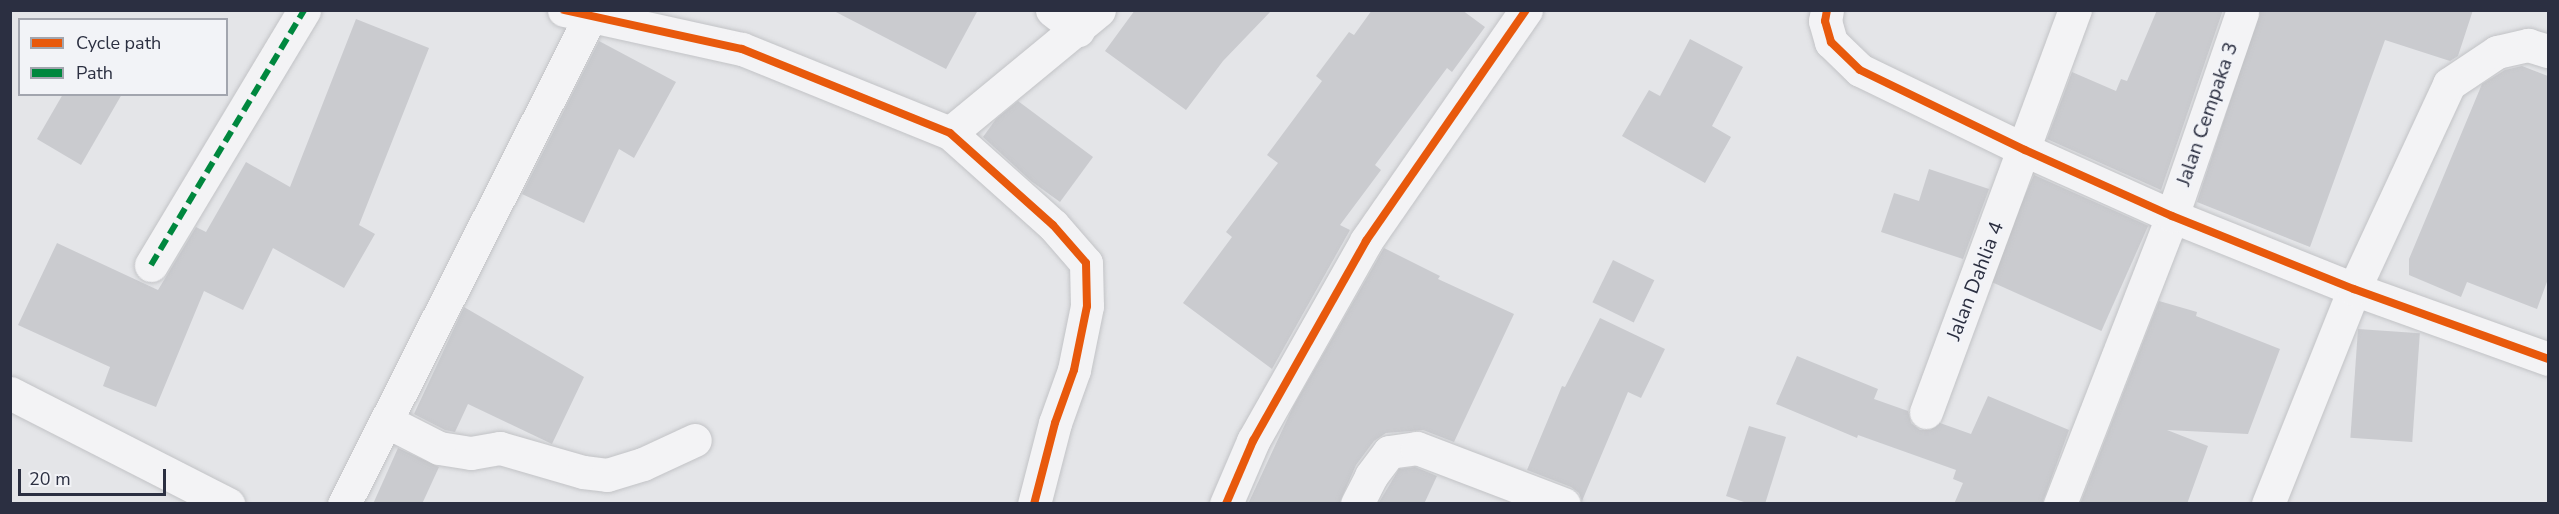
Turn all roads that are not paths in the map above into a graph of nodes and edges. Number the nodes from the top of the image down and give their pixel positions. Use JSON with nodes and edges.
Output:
{"nodes":[{"id":1,"x":304,"y":10,"type":"edge"},
{"id":2,"x":1052,"y":10,"type":"edge"},
{"id":3,"x":1526,"y":10,"type":"edge"},
{"id":4,"x":1827,"y":10,"type":"edge"},
{"id":5,"x":2075,"y":10,"type":"edge"},
{"id":6,"x":578,"y":13,"type":"edge"},
{"id":7,"x":2242,"y":13,"type":"dead end"},
{"id":8,"x":1089,"y":20,"type":"edge"},
{"id":9,"x":2548,"y":51,"type":"edge"},
{"id":10,"x":950,"y":133,"type":"junction"},
{"id":11,"x":2025,"y":150,"type":"junction"},
{"id":12,"x":2172,"y":216,"type":"junction"},
{"id":13,"x":151,"y":265,"type":"dead end"},
{"id":14,"x":2354,"y":289,"type":"junction"},
{"id":15,"x":2548,"y":359,"type":"edge"},
{"id":16,"x":10,"y":393,"type":"edge"},
{"id":17,"x":1926,"y":412,"type":"dead end"},
{"id":18,"x":386,"y":421,"type":"junction"},
{"id":19,"x":695,"y":440,"type":"dead end"},
{"id":20,"x":228,"y":504,"type":"edge"},
{"id":21,"x":344,"y":504,"type":"edge"},
{"id":22,"x":1035,"y":504,"type":"edge"},
{"id":23,"x":1226,"y":504,"type":"edge"},
{"id":24,"x":1357,"y":504,"type":"edge"},
{"id":25,"x":1564,"y":504,"type":"edge"},
{"id":26,"x":2060,"y":504,"type":"edge"},
{"id":27,"x":2268,"y":504,"type":"edge"}],
"edges":[{"from":1,"to":13,"type":"street"},
{"from":2,"to":8,"type":"street"},
{"from":3,"to":23,"type":"street"},
{"from":4,"to":11,"type":"street"},
{"from":5,"to":11,"type":"street","name":"Jalan Dahlia 4"},
{"from":6,"to":10,"type":"street"},
{"from":6,"to":18,"type":"street"},
{"from":7,"to":12,"type":"street","name":"Jalan Cempaka 3"},
{"from":8,"to":10,"type":"street"},
{"from":9,"to":14,"type":"street"},
{"from":10,"to":22,"type":"street"},
{"from":11,"to":12,"type":"street"},
{"from":11,"to":17,"type":"street","name":"Jalan Dahlia 4"},
{"from":12,"to":14,"type":"street"},
{"from":12,"to":26,"type":"street","name":"Jalan Cempaka 3"},
{"from":14,"to":15,"type":"street"},
{"from":14,"to":27,"type":"street"},
{"from":16,"to":20,"type":"street"},
{"from":18,"to":19,"type":"street"},
{"from":18,"to":21,"type":"street"},
{"from":24,"to":25,"type":"street"}]}
